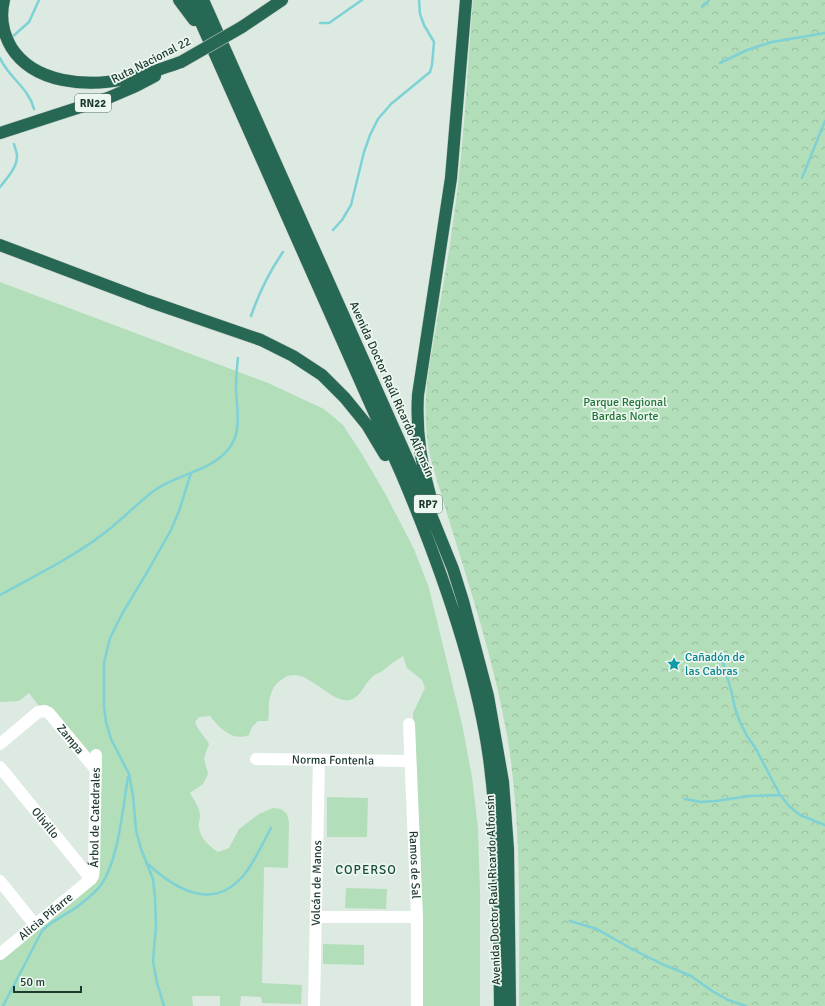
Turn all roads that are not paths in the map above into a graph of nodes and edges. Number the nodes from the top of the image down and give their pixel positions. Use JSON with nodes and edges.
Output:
{"nodes":[{"id":1,"x":4,"y":0,"type":"edge"},
{"id":2,"x":179,"y":0,"type":"edge"},
{"id":3,"x":191,"y":0,"type":"edge"},
{"id":4,"x":204,"y":0,"type":"edge"},
{"id":5,"x":212,"y":0,"type":"edge"},
{"id":6,"x":282,"y":0,"type":"edge"},
{"id":7,"x":466,"y":0,"type":"edge"},
{"id":8,"x":220,"y":36,"type":"junction"},
{"id":9,"x":214,"y":51,"type":"junction"},
{"id":10,"x":181,"y":62,"type":"junction"},
{"id":11,"x":0,"y":133,"type":"edge"},
{"id":12,"x":0,"y":245,"type":"edge"},
{"id":13,"x":418,"y":516,"type":"junction"},
{"id":14,"x":453,"y":569,"type":"junction"},
{"id":15,"x":409,"y":724,"type":"dead end"},
{"id":16,"x":0,"y":744,"type":"edge"},
{"id":17,"x":96,"y":755,"type":"dead end"},
{"id":18,"x":256,"y":759,"type":"dead end"},
{"id":19,"x":319,"y":760,"type":"junction"},
{"id":20,"x":410,"y":761,"type":"junction"},
{"id":21,"x":0,"y":767,"type":"edge"},
{"id":22,"x":96,"y":770,"type":"junction"},
{"id":23,"x":91,"y":879,"type":"junction"},
{"id":24,"x":0,"y":881,"type":"edge"},
{"id":25,"x":316,"y":917,"type":"junction"},
{"id":26,"x":417,"y":917,"type":"junction"},
{"id":27,"x":35,"y":925,"type":"junction"},
{"id":28,"x":0,"y":954,"type":"edge"},
{"id":29,"x":314,"y":1006,"type":"edge"},
{"id":30,"x":417,"y":1006,"type":"edge"},
{"id":31,"x":500,"y":1006,"type":"edge"},
{"id":32,"x":510,"y":1006,"type":"edge"}],
"edges":[{"from":1,"to":10,"type":"highway"},
{"from":2,"to":9,"type":"highway"},
{"from":3,"to":9,"type":"highway","number":"RP7"},
{"from":4,"to":8,"type":"highway","number":"RP7"},
{"from":5,"to":8,"type":"highway"},
{"from":6,"to":10,"type":"highway","name":"Ruta Nacional 22","number":"RN22","bridge":true},
{"from":7,"to":14,"type":"highway"},
{"from":8,"to":14,"type":"highway","name":"Avenida Doctor Raúl Ricardo Alfonsín","number":"RP7"},
{"from":9,"to":13,"type":"highway","name":"Avenida Doctor Raúl Ricardo Alfonsín","number":"RP7"},
{"from":10,"to":11,"type":"highway","name":"Ruta Nacional 22","number":"RN22"},
{"from":12,"to":13,"type":"highway"},
{"from":13,"to":31,"type":"highway","name":"Avenida Doctor Raúl Ricardo Alfonsín","number":"RP7"},
{"from":14,"to":32,"type":"highway","name":"Avenida Doctor Raúl Ricardo Alfonsín","number":"RP7"},
{"from":15,"to":20,"type":"street","name":"Ramos de Sal"},
{"from":16,"to":22,"type":"street","name":"Zampa"},
{"from":17,"to":22,"type":"street","name":"Árbol de Catedrales"},
{"from":18,"to":19,"type":"street","name":"Norma Fontenla"},
{"from":19,"to":20,"type":"street","name":"Norma Fontenla"},
{"from":19,"to":25,"type":"street","name":"Volcán de Manos"},
{"from":20,"to":26,"type":"street","name":"Ramos de Sal"},
{"from":21,"to":23,"type":"street","name":"Olivillo"},
{"from":22,"to":23,"type":"street","name":"Árbol de Catedrales"},
{"from":23,"to":27,"type":"street","name":"Alicia Pifarre"},
{"from":24,"to":27,"type":"street"},
{"from":25,"to":26,"type":"street"},
{"from":25,"to":29,"type":"street","name":"Volcán de Manos"},
{"from":26,"to":30,"type":"street","name":"Ramos de Sal"},
{"from":27,"to":28,"type":"street","name":"Alicia Pifarre"}]}
